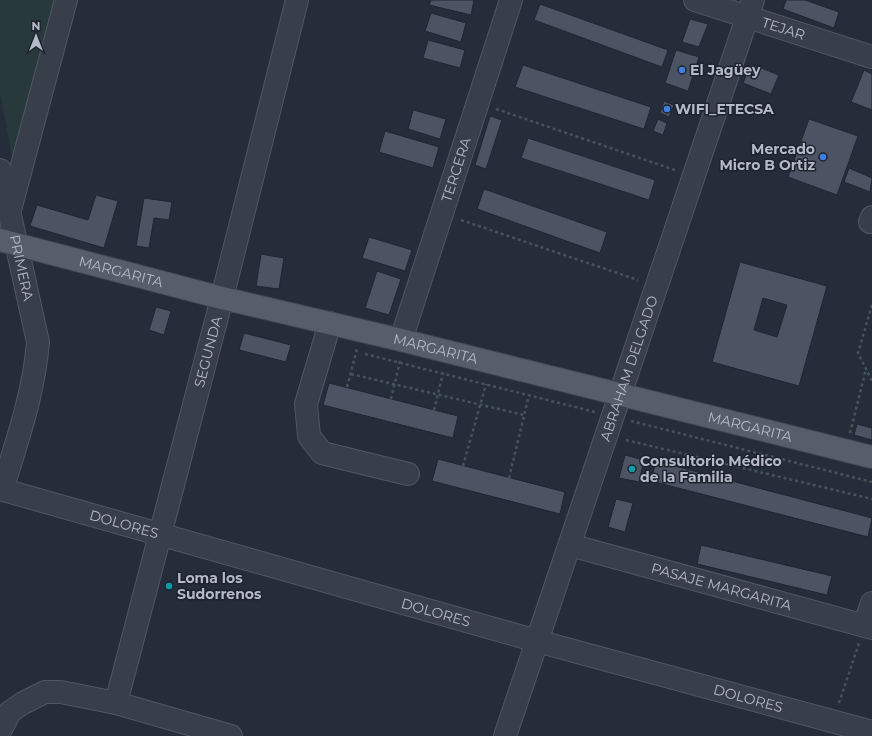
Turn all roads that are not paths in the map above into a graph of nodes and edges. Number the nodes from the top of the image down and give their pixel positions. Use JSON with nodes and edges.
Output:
{"nodes":[{"id":1,"x":66,"y":0,"type":"edge"},
{"id":2,"x":297,"y":0,"type":"edge"},
{"id":3,"x":511,"y":0,"type":"edge"},
{"id":4,"x":695,"y":0,"type":"edge"},
{"id":5,"x":750,"y":9,"type":"edge"},
{"id":6,"x":872,"y":57,"type":"edge"},
{"id":7,"x":0,"y":170,"type":"edge"},
{"id":8,"x":10,"y":213,"type":"junction"},
{"id":9,"x":8,"y":242,"type":"edge"},
{"id":10,"x":222,"y":298,"type":"junction"},
{"id":11,"x":327,"y":333,"type":"junction"},
{"id":12,"x":403,"y":340,"type":"junction"},
{"id":13,"x":621,"y":394,"type":"junction"},
{"id":14,"x":872,"y":457,"type":"edge"},
{"id":15,"x":408,"y":474,"type":"dead end"},
{"id":16,"x":1,"y":490,"type":"edge"},
{"id":17,"x":160,"y":536,"type":"junction"},
{"id":18,"x":570,"y":545,"type":"junction"},
{"id":19,"x":872,"y":603,"type":"edge"},
{"id":20,"x":868,"y":627,"type":"edge"},
{"id":21,"x":537,"y":641,"type":"junction"},
{"id":22,"x":116,"y":703,"type":"junction"},
{"id":23,"x":831,"y":728,"type":"edge"},
{"id":24,"x":0,"y":731,"type":"edge"},
{"id":25,"x":872,"y":732,"type":"edge"},
{"id":26,"x":231,"y":736,"type":"edge"},
{"id":27,"x":505,"y":736,"type":"edge"}],
"edges":[{"from":1,"to":8,"type":"street","name":"PRIMERA"},
{"from":2,"to":10,"type":"street","name":"SEGUNDA"},
{"from":3,"to":12,"type":"street","name":"TERCERA"},
{"from":4,"to":5,"type":"street","name":"TEJAR"},
{"from":5,"to":6,"type":"street","name":"TEJAR"},
{"from":5,"to":13,"type":"street","name":"ABRAHAM DELGADO"},
{"from":7,"to":8,"type":"street"},
{"from":8,"to":9,"type":"street","name":"PRIMERA"},
{"from":9,"to":10,"type":"main road","name":"MARGARITA"},
{"from":9,"to":16,"type":"street","name":"PRIMERA"},
{"from":10,"to":11,"type":"main road","name":"MARGARITA"},
{"from":10,"to":17,"type":"street","name":"SEGUNDA"},
{"from":11,"to":12,"type":"main road","name":"MARGARITA"},
{"from":11,"to":15,"type":"street"},
{"from":12,"to":13,"type":"main road","name":"MARGARITA"},
{"from":13,"to":14,"type":"main road","name":"MARGARITA"},
{"from":13,"to":18,"type":"street","name":"ABRAHAM DELGADO"},
{"from":16,"to":17,"type":"street","name":"DOLORES"},
{"from":17,"to":21,"type":"street","name":"DOLORES"},
{"from":17,"to":22,"type":"street","name":"SEGUNDA"},
{"from":18,"to":20,"type":"street","name":"PASAJE MARGARITA"},
{"from":18,"to":21,"type":"street","name":"ABRAHAM DELGADO"},
{"from":19,"to":20,"type":"street"},
{"from":21,"to":23,"type":"street","name":"DOLORES"},
{"from":21,"to":27,"type":"street","name":"ABRAHAM DELGADO"},
{"from":22,"to":24,"type":"street"},
{"from":22,"to":26,"type":"street"},
{"from":23,"to":25,"type":"street","name":"DOLORES"}]}
